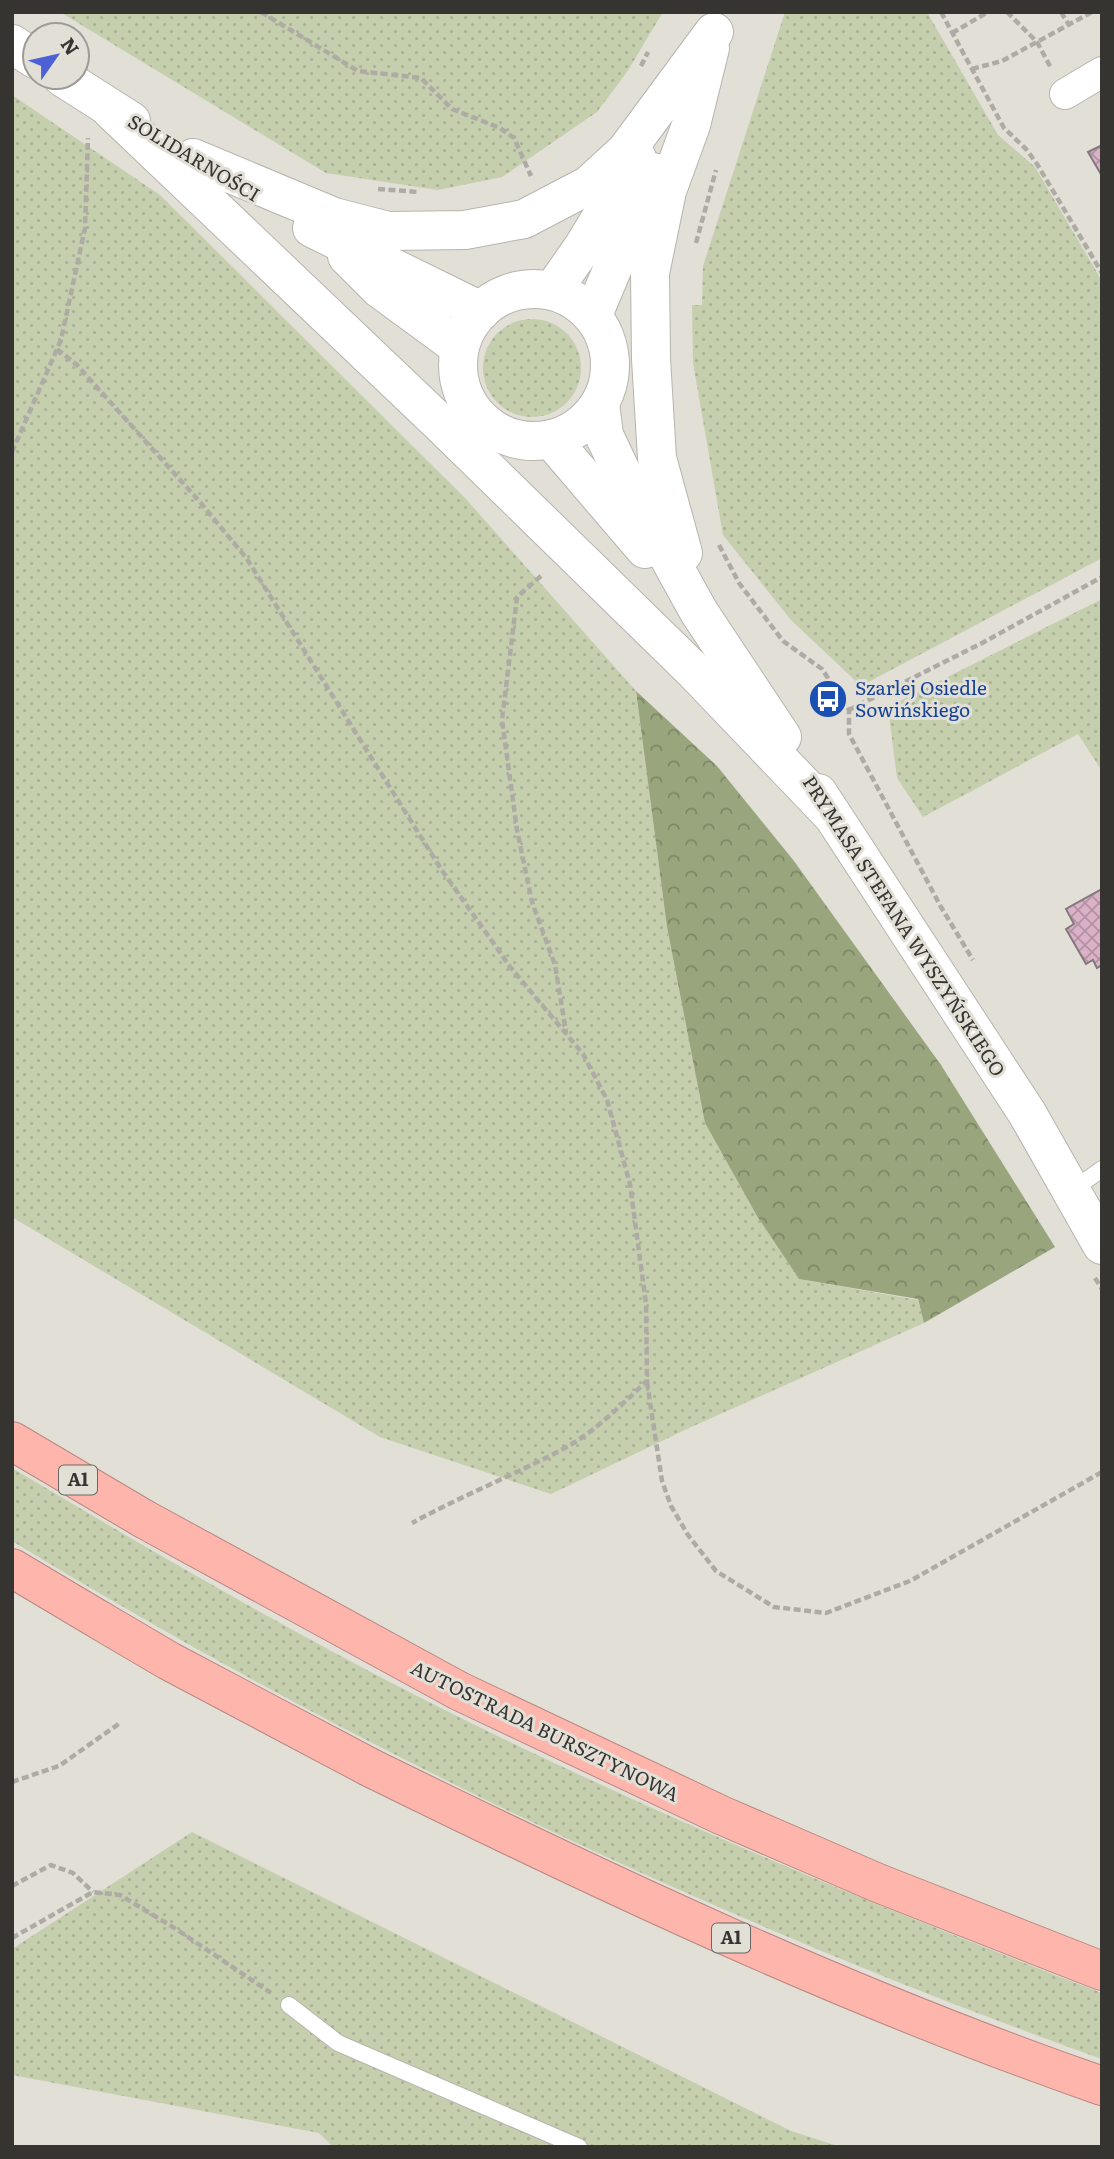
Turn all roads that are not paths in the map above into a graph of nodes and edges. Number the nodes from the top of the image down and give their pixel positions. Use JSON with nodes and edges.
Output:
{"nodes":[{"id":1,"x":719,"y":22,"type":"edge"},
{"id":2,"x":1102,"y":72,"type":"edge"},
{"id":3,"x":87,"y":94,"type":"edge"},
{"id":4,"x":1065,"y":94,"type":"road end"},
{"id":5,"x":193,"y":158,"type":"junction"},
{"id":6,"x":328,"y":238,"type":"junction"},
{"id":7,"x":553,"y":290,"type":"junction"},
{"id":8,"x":481,"y":311,"type":"junction"},
{"id":9,"x":593,"y":315,"type":"junction"},
{"id":10,"x":459,"y":347,"type":"junction"},
{"id":11,"x":600,"y":404,"type":"junction"},
{"id":12,"x":551,"y":439,"type":"junction"},
{"id":13,"x":699,"y":612,"type":"junction"},
{"id":14,"x":831,"y":814,"type":"junction"},
{"id":15,"x":1102,"y":1169,"type":"edge"},
{"id":16,"x":1071,"y":1191,"type":"junction"},
{"id":17,"x":1095,"y":1256,"type":"edge"},
{"id":18,"x":12,"y":1441,"type":"edge"},
{"id":19,"x":12,"y":1568,"type":"edge"},
{"id":20,"x":1102,"y":1971,"type":"edge"},
{"id":21,"x":289,"y":2005,"type":"road end"},
{"id":22,"x":1102,"y":2086,"type":"edge"},
{"id":23,"x":579,"y":2147,"type":"edge"}],
"edges":[{"from":1,"to":5,"type":"street"},
{"from":1,"to":7,"type":"street"},
{"from":1,"to":9,"type":"street"},
{"from":1,"to":13,"type":"street"},
{"from":2,"to":4,"type":"street"},
{"from":3,"to":5,"type":"street","name":"SOLIDARNOŚCI"},
{"from":3,"to":14,"type":"street"},
{"from":5,"to":6,"type":"street","name":"SOLIDARNOŚCI"},
{"from":6,"to":8,"type":"street","name":"SOLIDARNOŚCI"},
{"from":6,"to":10,"type":"street","name":"SOLIDARNOŚCI"},
{"from":7,"to":8,"type":"street"},
{"from":7,"to":9,"type":"street"},
{"from":8,"to":10,"type":"street"},
{"from":9,"to":11,"type":"street"},
{"from":10,"to":12,"type":"street"},
{"from":11,"to":12,"type":"street"},
{"from":11,"to":13,"type":"street","name":"PRYMASA STEFANA WYSZYŃSKIEGO"},
{"from":12,"to":13,"type":"street","name":"PRYMASA STEFANA WYSZYŃSKIEGO"},
{"from":13,"to":14,"type":"street","name":"PRYMASA STEFANA WYSZYŃSKIEGO"},
{"from":14,"to":16,"type":"street","name":"PRYMASA STEFANA WYSZYŃSKIEGO"},
{"from":15,"to":16,"type":"lane"},
{"from":16,"to":17,"type":"street","name":"PRYMASA STEFANA WYSZYŃSKIEGO"},
{"from":18,"to":20,"type":"highway","name":"AUTOSTRADA BURSZTYNOWA","number":"A1","bridge":true},
{"from":19,"to":22,"type":"highway","number":"A1","bridge":true},
{"from":21,"to":23,"type":"lane"}]}
